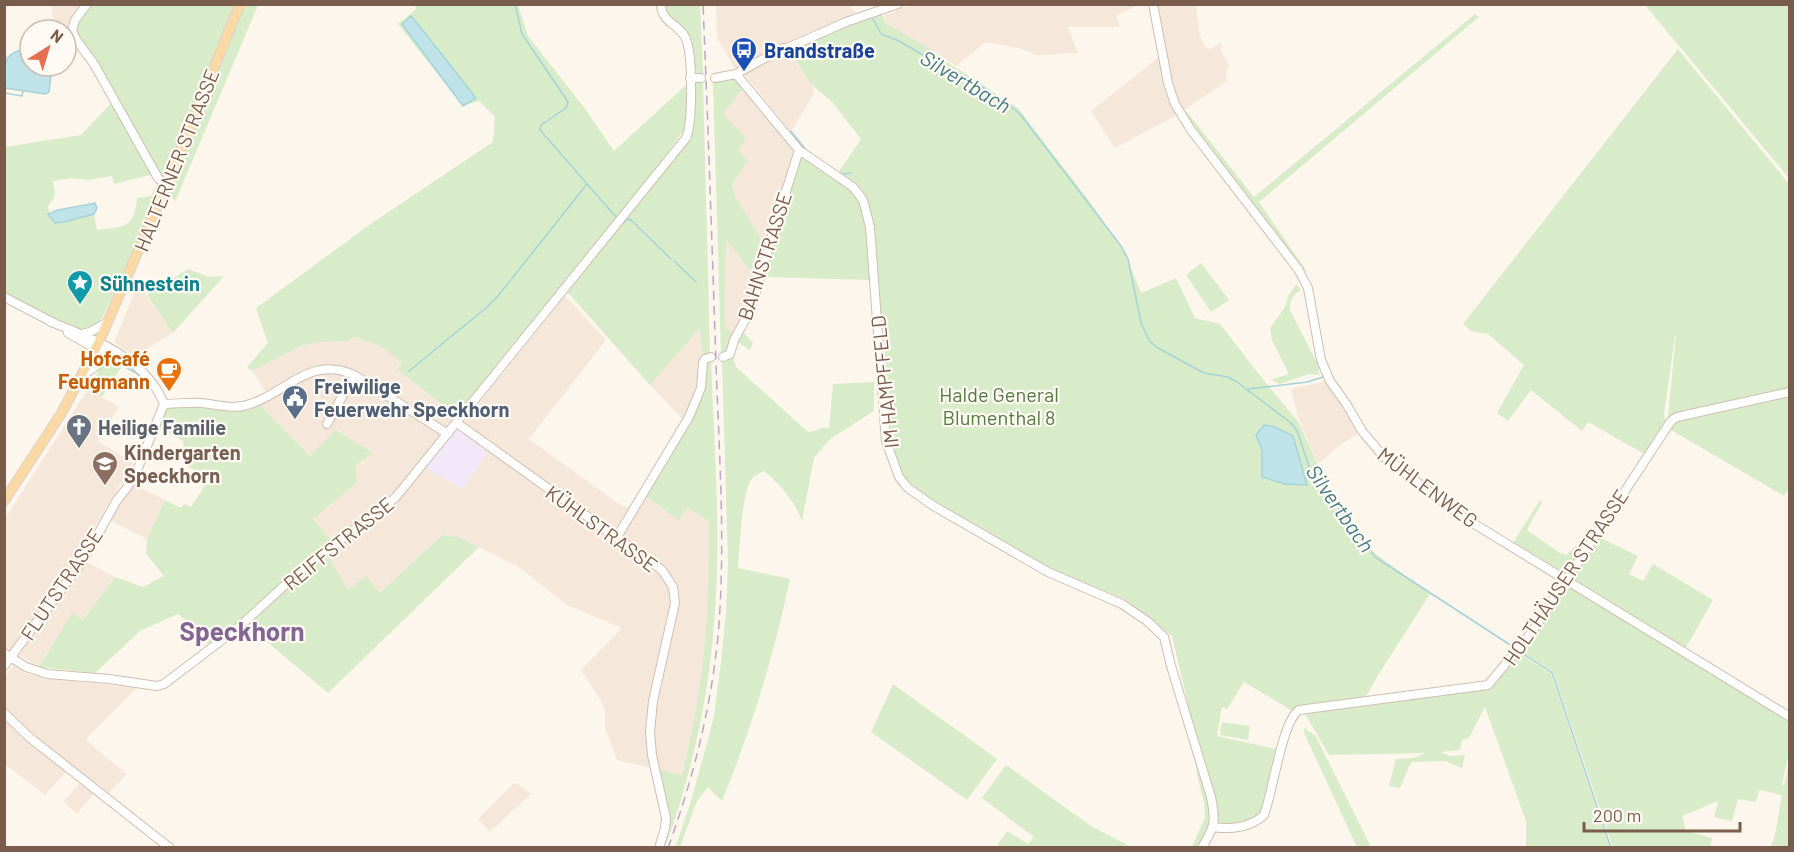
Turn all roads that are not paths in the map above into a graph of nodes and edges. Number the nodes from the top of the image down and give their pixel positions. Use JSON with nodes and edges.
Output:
{"nodes":[{"id":1,"x":87,"y":4,"type":"edge"},
{"id":2,"x":240,"y":4,"type":"edge"},
{"id":3,"x":661,"y":4,"type":"edge"},
{"id":4,"x":898,"y":4,"type":"edge"},
{"id":5,"x":1153,"y":4,"type":"edge"},
{"id":6,"x":736,"y":74,"type":"junction"},
{"id":7,"x":690,"y":78,"type":"junction"},
{"id":8,"x":701,"y":78,"type":"dead end"},
{"id":9,"x":715,"y":78,"type":"dead end"},
{"id":10,"x":799,"y":150,"type":"junction"},
{"id":11,"x":166,"y":186,"type":"junction"},
{"id":12,"x":4,"y":297,"type":"edge"},
{"id":13,"x":51,"y":322,"type":"junction"},
{"id":14,"x":108,"y":322,"type":"junction"},
{"id":15,"x":81,"y":334,"type":"junction"},
{"id":16,"x":97,"y":345,"type":"junction"},
{"id":17,"x":711,"y":357,"type":"dead end"},
{"id":18,"x":723,"y":357,"type":"dead end"},
{"id":19,"x":114,"y":358,"type":"junction"},
{"id":20,"x":134,"y":365,"type":"junction"},
{"id":21,"x":354,"y":375,"type":"junction"},
{"id":22,"x":81,"y":377,"type":"junction"},
{"id":23,"x":1790,"y":392,"type":"edge"},
{"id":24,"x":164,"y":404,"type":"junction"},
{"id":25,"x":457,"y":423,"type":"junction"},
{"id":26,"x":327,"y":424,"type":"dead end"},
{"id":27,"x":448,"y":434,"type":"junction"},
{"id":28,"x":4,"y":501,"type":"edge"},
{"id":29,"x":617,"y":537,"type":"junction"},
{"id":30,"x":1568,"y":580,"type":"junction"},
{"id":31,"x":8,"y":655,"type":"edge"},
{"id":32,"x":4,"y":666,"type":"edge"},
{"id":33,"x":4,"y":713,"type":"edge"},
{"id":34,"x":1790,"y":717,"type":"edge"},
{"id":35,"x":1214,"y":827,"type":"junction"},
{"id":36,"x":170,"y":848,"type":"edge"},
{"id":37,"x":659,"y":848,"type":"edge"},
{"id":38,"x":1202,"y":848,"type":"edge"}],
"edges":[{"from":1,"to":11,"type":"street"},
{"from":2,"to":11,"type":"main road","name":"HALTERNER STRASSE"},
{"from":3,"to":7,"type":"street","name":"REIFFSTRASSE"},
{"from":4,"to":6,"type":"street"},
{"from":5,"to":30,"type":"street","name":"MÜHLENWEG"},
{"from":6,"to":9,"type":"street"},
{"from":6,"to":10,"type":"street"},
{"from":7,"to":8,"type":"street"},
{"from":7,"to":25,"type":"street","name":"REIFFSTRASSE"},
{"from":10,"to":18,"type":"street","name":"BAHNSTRASSE"},
{"from":10,"to":35,"type":"street","name":"IM HAMPFFELD"},
{"from":11,"to":14,"type":"main road","name":"HALTERNER STRASSE"},
{"from":12,"to":13,"type":"street"},
{"from":13,"to":15,"type":"street"},
{"from":13,"to":16,"type":"street"},
{"from":14,"to":15,"type":"street"},
{"from":14,"to":16,"type":"main road","name":"HALTERNER STRASSE"},
{"from":15,"to":16,"type":"street"},
{"from":16,"to":19,"type":"street"},
{"from":16,"to":20,"type":"street"},
{"from":16,"to":22,"type":"main road","name":"HALTERNER STRASSE"},
{"from":17,"to":29,"type":"street"},
{"from":19,"to":20,"type":"street"},
{"from":19,"to":22,"type":"street"},
{"from":20,"to":24,"type":"street"},
{"from":21,"to":24,"type":"street"},
{"from":21,"to":26,"type":"street"},
{"from":21,"to":27,"type":"street"},
{"from":22,"to":28,"type":"main road","name":"HALTERNER STRASSE"},
{"from":23,"to":30,"type":"street","name":"HOLTHÄUSER STRASSE"},
{"from":24,"to":31,"type":"street","name":"FLUTSTRASSE"},
{"from":25,"to":27,"type":"street","name":"REIFFSTRASSE"},
{"from":25,"to":29,"type":"street","name":"KÜHLSTRASSE"},
{"from":27,"to":31,"type":"street","name":"REIFFSTRASSE"},
{"from":29,"to":37,"type":"street","name":"KÜHLSTRASSE"},
{"from":30,"to":34,"type":"street","name":"MÜHLENWEG"},
{"from":30,"to":35,"type":"street","name":"HOLTHÄUSER STRASSE"},
{"from":31,"to":32,"type":"street","name":"FLUTSTRASSE"},
{"from":33,"to":36,"type":"street"},
{"from":35,"to":38,"type":"street"}]}
